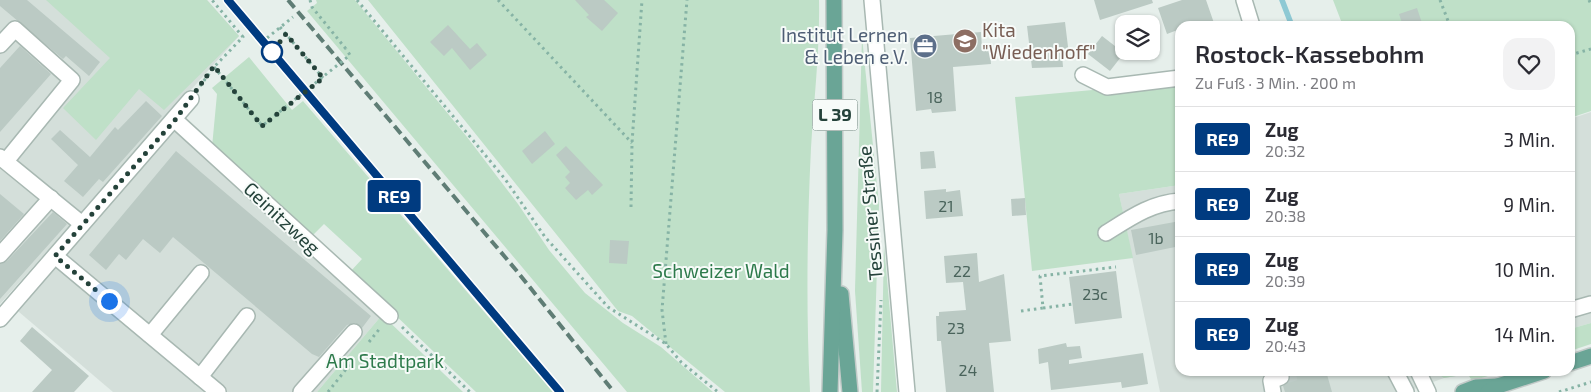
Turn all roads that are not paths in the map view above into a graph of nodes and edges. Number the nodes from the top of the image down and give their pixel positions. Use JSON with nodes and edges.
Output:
{"nodes":[{"id":1,"x":834,"y":0,"type":"edge"},
{"id":2,"x":872,"y":0,"type":"edge"},
{"id":3,"x":1244,"y":0,"type":"edge"},
{"id":4,"x":1250,"y":21,"type":"edge"},
{"id":5,"x":0,"y":45,"type":"edge"},
{"id":6,"x":1083,"y":75,"type":"dead end"},
{"id":7,"x":1175,"y":79,"type":"edge"},
{"id":8,"x":191,"y":99,"type":"road end"},
{"id":9,"x":175,"y":120,"type":"junction"},
{"id":10,"x":3,"y":159,"type":"edge"},
{"id":11,"x":51,"y":198,"type":"junction"},
{"id":12,"x":1175,"y":201,"type":"edge"},
{"id":13,"x":82,"y":224,"type":"junction"},
{"id":14,"x":835,"y":230,"type":"junction"},
{"id":15,"x":1106,"y":233,"type":"dead end"},
{"id":16,"x":0,"y":255,"type":"edge"},
{"id":17,"x":55,"y":256,"type":"junction"},
{"id":18,"x":201,"y":273,"type":"dead end"},
{"id":19,"x":1591,"y":304,"type":"edge"},
{"id":20,"x":1575,"y":309,"type":"edge"},
{"id":21,"x":247,"y":316,"type":"dead end"},
{"id":22,"x":390,"y":316,"type":"road end"},
{"id":23,"x":0,"y":319,"type":"edge"},
{"id":24,"x":354,"y":332,"type":"dead end"},
{"id":25,"x":150,"y":335,"type":"junction"},
{"id":26,"x":1591,"y":356,"type":"edge"},
{"id":27,"x":1575,"y":361,"type":"edge"},
{"id":28,"x":1398,"y":376,"type":"edge"},
{"id":29,"x":1420,"y":376,"type":"edge"},
{"id":30,"x":1530,"y":376,"type":"edge"},
{"id":31,"x":200,"y":377,"type":"junction"},
{"id":32,"x":1493,"y":389,"type":"edge"},
{"id":33,"x":218,"y":392,"type":"edge"},
{"id":34,"x":301,"y":392,"type":"edge"},
{"id":35,"x":830,"y":392,"type":"edge"},
{"id":36,"x":850,"y":392,"type":"edge"},
{"id":37,"x":907,"y":392,"type":"edge"},
{"id":38,"x":1406,"y":392,"type":"edge"},
{"id":39,"x":1428,"y":392,"type":"edge"},
{"id":40,"x":1463,"y":392,"type":"edge"}],
"edges":[{"from":1,"to":14,"type":"main road","name":"Tessiner Straße","number":"L 39"},
{"from":2,"to":37,"type":"street","name":"Tessiner Straße"},
{"from":3,"to":4,"type":"street"},
{"from":5,"to":10,"type":"street"},
{"from":6,"to":7,"type":"street"},
{"from":8,"to":9,"type":"street"},
{"from":9,"to":13,"type":"street"},
{"from":9,"to":22,"type":"street","name":"Geinitzweg"},
{"from":10,"to":11,"type":"street"},
{"from":11,"to":13,"type":"street"},
{"from":11,"to":16,"type":"street"},
{"from":12,"to":15,"type":"street"},
{"from":13,"to":17,"type":"street"},
{"from":14,"to":35,"type":"main road","name":"Tessiner Straße","number":"L 39"},
{"from":14,"to":36,"type":"main road","name":"Tessiner Straße","number":"L 39"},
{"from":17,"to":23,"type":"street"},
{"from":17,"to":25,"type":"street"},
{"from":18,"to":25,"type":"street"},
{"from":19,"to":20,"type":"street"},
{"from":21,"to":31,"type":"street"},
{"from":24,"to":34,"type":"street"},
{"from":25,"to":31,"type":"street"},
{"from":26,"to":27,"type":"main road"},
{"from":28,"to":38,"type":"street"},
{"from":29,"to":39,"type":"street"},
{"from":30,"to":32,"type":"main road"},
{"from":31,"to":33,"type":"street"},
{"from":32,"to":40,"type":"main road"}]}
